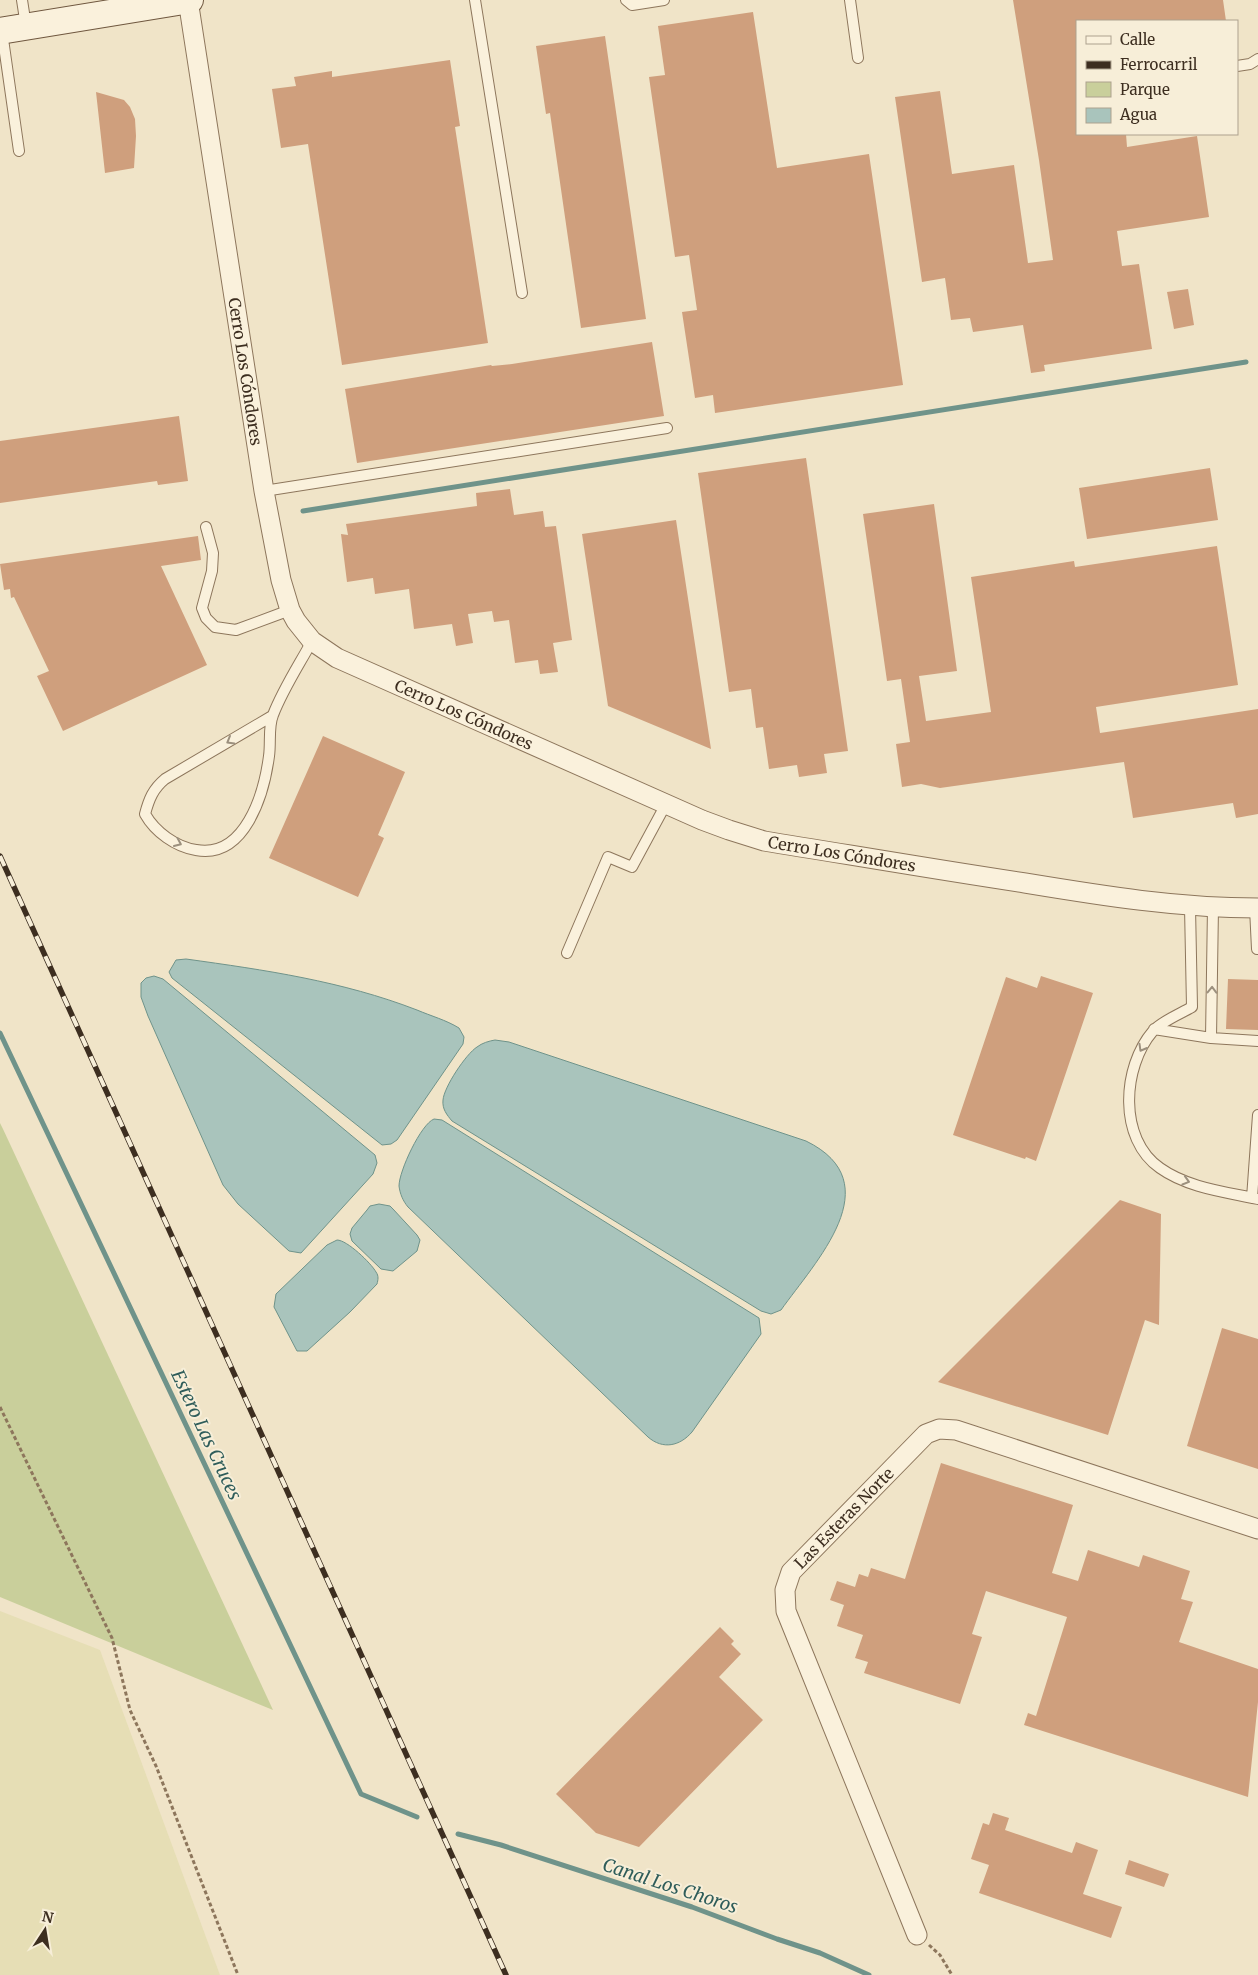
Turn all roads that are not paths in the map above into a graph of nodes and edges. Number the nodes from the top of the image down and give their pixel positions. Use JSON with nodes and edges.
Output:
{"nodes":[{"id":1,"x":22,"y":0,"type":"edge"},
{"id":2,"x":189,"y":0,"type":"edge"},
{"id":3,"x":475,"y":0,"type":"edge"},
{"id":4,"x":626,"y":0,"type":"edge"},
{"id":5,"x":664,"y":0,"type":"edge"},
{"id":6,"x":850,"y":0,"type":"edge"},
{"id":7,"x":9,"y":30,"type":"edge"},
{"id":8,"x":858,"y":58,"type":"dead end"},
{"id":9,"x":1255,"y":64,"type":"edge"},
{"id":10,"x":1238,"y":66,"type":"edge"},
{"id":11,"x":19,"y":152,"type":"dead end"},
{"id":12,"x":522,"y":293,"type":"dead end"},
{"id":13,"x":667,"y":428,"type":"dead end"},
{"id":14,"x":264,"y":491,"type":"junction"},
{"id":15,"x":206,"y":527,"type":"dead end"},
{"id":16,"x":290,"y":610,"type":"junction"},
{"id":17,"x":312,"y":640,"type":"junction"},
{"id":18,"x":272,"y":716,"type":"junction"},
{"id":19,"x":666,"y":804,"type":"junction"},
{"id":20,"x":1190,"y":907,"type":"junction"},
{"id":21,"x":1212,"y":907,"type":"junction"},
{"id":22,"x":1256,"y":908,"type":"edge"},
{"id":23,"x":1255,"y":949,"type":"edge"},
{"id":24,"x":567,"y":953,"type":"dead end"},
{"id":25,"x":1154,"y":1029,"type":"junction"},
{"id":26,"x":1211,"y":1038,"type":"junction"},
{"id":27,"x":1258,"y":1041,"type":"edge"},
{"id":28,"x":1258,"y":1115,"type":"edge"},
{"id":29,"x":1255,"y":1199,"type":"edge"},
{"id":30,"x":1258,"y":1529,"type":"edge"},
{"id":31,"x":917,"y":1935,"type":"road end"}],
"edges":[{"from":1,"to":7,"type":"lane"},
{"from":2,"to":7,"type":"main road"},
{"from":2,"to":14,"type":"street","name":"Cerro Los Cóndores"},
{"from":3,"to":12,"type":"lane"},
{"from":4,"to":5,"type":"lane"},
{"from":6,"to":8,"type":"lane"},
{"from":7,"to":11,"type":"lane"},
{"from":9,"to":10,"type":"lane"},
{"from":13,"to":14,"type":"lane"},
{"from":14,"to":16,"type":"street","name":"Cerro Los Cóndores"},
{"from":15,"to":16,"type":"lane"},
{"from":16,"to":17,"type":"street","name":"Cerro Los Cóndores"},
{"from":17,"to":18,"type":"lane"},
{"from":17,"to":19,"type":"street","name":"Cerro Los Cóndores"},
{"from":18,"to":18,"type":"lane","one_way":true},
{"from":19,"to":20,"type":"street","name":"Cerro Los Cóndores"},
{"from":19,"to":24,"type":"lane"},
{"from":20,"to":21,"type":"street","name":"Cerro Los Cóndores"},
{"from":20,"to":25,"type":"lane"},
{"from":21,"to":22,"type":"street","name":"Cerro Los Cóndores"},
{"from":26,"to":21,"type":"lane","one_way":true},
{"from":22,"to":23,"type":"lane"},
{"from":25,"to":26,"type":"lane"},
{"from":25,"to":29,"type":"lane","one_way":true},
{"from":26,"to":27,"type":"lane"},
{"from":28,"to":29,"type":"lane"},
{"from":30,"to":31,"type":"street","name":"Las Esteras Norte"}]}
